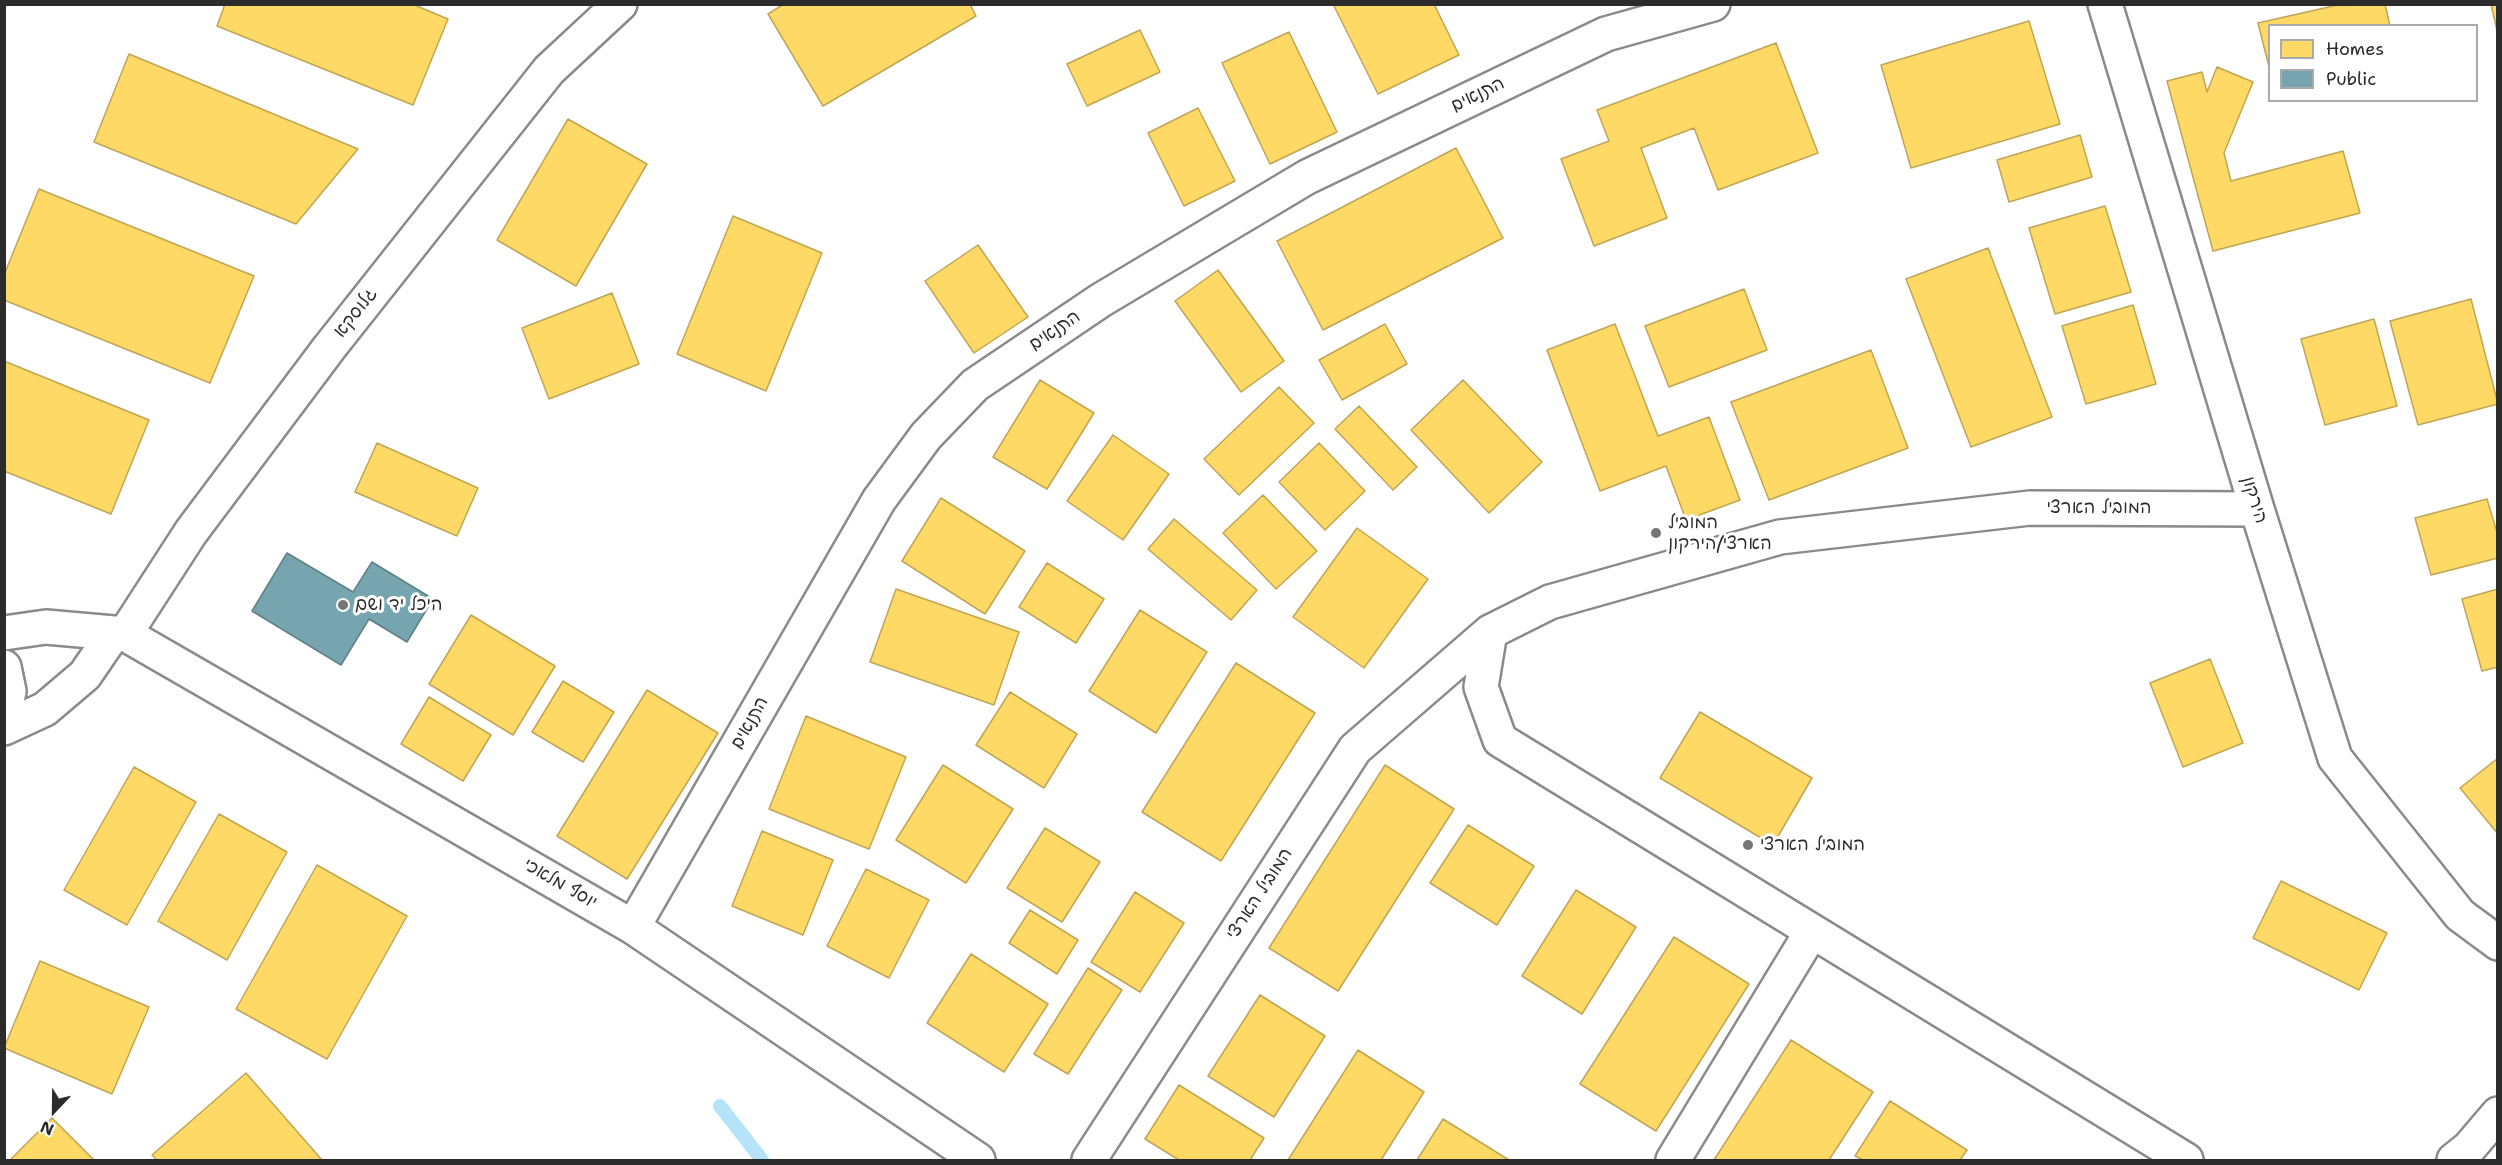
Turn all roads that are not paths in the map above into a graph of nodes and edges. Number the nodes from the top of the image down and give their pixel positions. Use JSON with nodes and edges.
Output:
{"nodes":[{"id":1,"x":620,"y":4,"type":"edge"},
{"id":2,"x":1713,"y":4,"type":"edge"},
{"id":3,"x":2105,"y":4,"type":"edge"},
{"id":4,"x":2257,"y":509,"type":"junction"},
{"id":5,"x":1490,"y":632,"type":"junction"},
{"id":6,"x":4,"y":633,"type":"edge"},
{"id":7,"x":119,"y":634,"type":"junction"},
{"id":8,"x":4,"y":668,"type":"edge"},
{"id":9,"x":4,"y":717,"type":"edge"},
{"id":10,"x":4,"y":728,"type":"edge"},
{"id":11,"x":633,"y":927,"type":"junction"},
{"id":12,"x":1812,"y":931,"type":"junction"},
{"id":13,"x":2498,"y":943,"type":"edge"},
{"id":14,"x":2498,"y":1114,"type":"edge"},
{"id":15,"x":978,"y":1161,"type":"edge"},
{"id":16,"x":1089,"y":1161,"type":"edge"},
{"id":17,"x":1674,"y":1161,"type":"edge"},
{"id":18,"x":2186,"y":1161,"type":"edge"},
{"id":19,"x":2454,"y":1161,"type":"edge"}],
"edges":[{"from":1,"to":7,"type":"street","name":"גלוסקא"},
{"from":2,"to":11,"type":"street","name":"התנאים"},
{"from":3,"to":4,"type":"street","name":"הירקון"},
{"from":4,"to":5,"type":"street","name":"המוביל הארצי"},
{"from":4,"to":13,"type":"street","name":"הירקון"},
{"from":5,"to":12,"type":"street"},
{"from":5,"to":16,"type":"street","name":"המוביל הארצי"},
{"from":6,"to":7,"type":"street"},
{"from":7,"to":10,"type":"street","name":"גלוסקא"},
{"from":7,"to":11,"type":"street","name":"יוסף מלאכי"},
{"from":8,"to":9,"type":"street"},
{"from":11,"to":15,"type":"street","name":"יוסף מלאכי"},
{"from":12,"to":17,"type":"street"},
{"from":12,"to":18,"type":"street"},
{"from":14,"to":19,"type":"street"}]}
